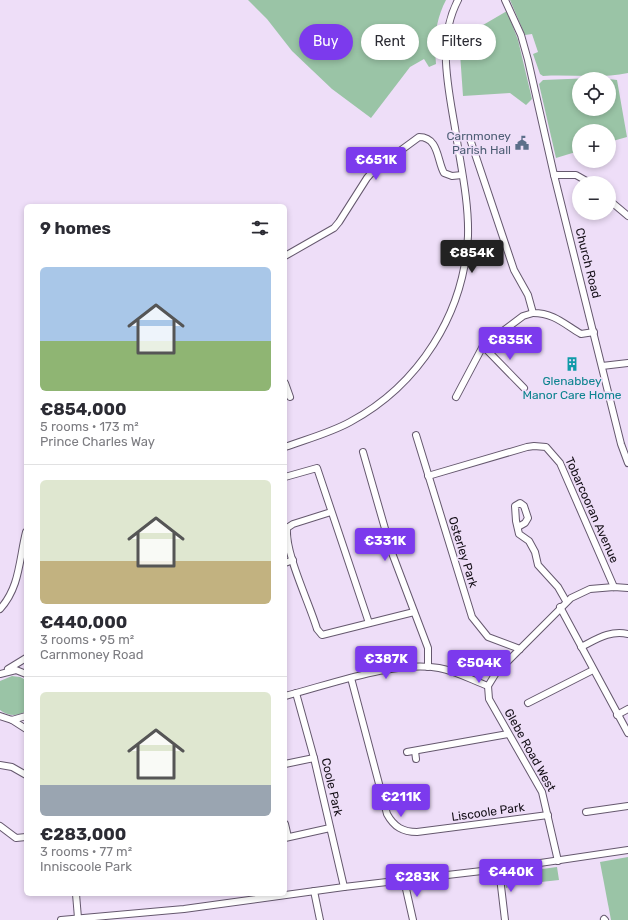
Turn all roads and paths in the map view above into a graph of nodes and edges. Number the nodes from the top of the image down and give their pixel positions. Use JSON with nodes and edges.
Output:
{"nodes":[{"id":1,"x":458,"y":0,"type":"edge"},
{"id":2,"x":505,"y":0,"type":"edge"},
{"id":3,"x":470,"y":139,"type":"dead end"},
{"id":4,"x":462,"y":175,"type":"junction"},
{"id":5,"x":554,"y":175,"type":"junction"},
{"id":6,"x":578,"y":176,"type":"edge"},
{"id":7,"x":616,"y":206,"type":"edge"},
{"id":8,"x":628,"y":216,"type":"edge"},
{"id":9,"x":287,"y":255,"type":"edge"},
{"id":10,"x":533,"y":313,"type":"junction"},
{"id":11,"x":594,"y":332,"type":"junction"},
{"id":12,"x":483,"y":346,"type":"junction"},
{"id":13,"x":628,"y":363,"type":"edge"},
{"id":14,"x":602,"y":366,"type":"junction"},
{"id":15,"x":287,"y":388,"type":"edge"},
{"id":16,"x":524,"y":388,"type":"dead end"},
{"id":17,"x":290,"y":397,"type":"dead end"},
{"id":18,"x":456,"y":397,"type":"dead end"},
{"id":19,"x":416,"y":435,"type":"dead end"},
{"id":20,"x":287,"y":446,"type":"edge"},
{"id":21,"x":363,"y":452,"type":"dead end"},
{"id":22,"x":628,"y":463,"type":"edge"},
{"id":23,"x":287,"y":476,"type":"edge"},
{"id":24,"x":428,"y":476,"type":"junction"},
{"id":25,"x":331,"y":512,"type":"junction"},
{"id":26,"x":518,"y":527,"type":"dead end"},
{"id":27,"x":287,"y":528,"type":"edge"},
{"id":28,"x":287,"y":539,"type":"edge"},
{"id":29,"x":24,"y":543,"type":"edge"},
{"id":30,"x":293,"y":560,"type":"junction"},
{"id":31,"x":287,"y":562,"type":"edge"},
{"id":32,"x":614,"y":587,"type":"junction"},
{"id":33,"x":628,"y":588,"type":"edge"},
{"id":34,"x":566,"y":601,"type":"junction"},
{"id":35,"x":560,"y":607,"type":"junction"},
{"id":36,"x":0,"y":609,"type":"edge"},
{"id":37,"x":414,"y":612,"type":"junction"},
{"id":38,"x":369,"y":623,"type":"junction"},
{"id":39,"x":628,"y":634,"type":"edge"},
{"id":40,"x":582,"y":647,"type":"junction"},
{"id":41,"x":520,"y":649,"type":"junction"},
{"id":42,"x":24,"y":659,"type":"edge"},
{"id":43,"x":428,"y":667,"type":"junction"},
{"id":44,"x":593,"y":670,"type":"junction"},
{"id":45,"x":1,"y":673,"type":"edge"},
{"id":46,"x":24,"y":673,"type":"edge"},
{"id":47,"x":351,"y":678,"type":"junction"},
{"id":48,"x":488,"y":686,"type":"junction"},
{"id":49,"x":296,"y":693,"type":"junction"},
{"id":50,"x":287,"y":695,"type":"edge"},
{"id":51,"x":528,"y":703,"type":"dead end"},
{"id":52,"x":628,"y":709,"type":"edge"},
{"id":53,"x":617,"y":715,"type":"junction"},
{"id":54,"x":24,"y":716,"type":"edge"},
{"id":55,"x":4,"y":718,"type":"edge"},
{"id":56,"x":24,"y":728,"type":"edge"},
{"id":57,"x":628,"y":733,"type":"edge"},
{"id":58,"x":508,"y":734,"type":"junction"},
{"id":59,"x":415,"y":751,"type":"junction"},
{"id":60,"x":406,"y":752,"type":"dead end"},
{"id":61,"x":314,"y":758,"type":"junction"},
{"id":62,"x":416,"y":759,"type":"dead end"},
{"id":63,"x":287,"y":764,"type":"edge"},
{"id":64,"x":0,"y":765,"type":"edge"},
{"id":65,"x":24,"y":774,"type":"edge"},
{"id":66,"x":628,"y":806,"type":"edge"},
{"id":67,"x":586,"y":812,"type":"dead end"},
{"id":68,"x":548,"y":815,"type":"junction"},
{"id":69,"x":0,"y":826,"type":"edge"},
{"id":70,"x":330,"y":828,"type":"junction"},
{"id":71,"x":24,"y":837,"type":"edge"},
{"id":72,"x":287,"y":837,"type":"edge"},
{"id":73,"x":628,"y":850,"type":"edge"},
{"id":74,"x":558,"y":861,"type":"junction"},
{"id":75,"x":499,"y":869,"type":"junction"},
{"id":76,"x":404,"y":880,"type":"junction"},
{"id":77,"x":344,"y":887,"type":"junction"},
{"id":78,"x":314,"y":891,"type":"junction"},
{"id":79,"x":287,"y":895,"type":"edge"},
{"id":80,"x":76,"y":896,"type":"edge"},
{"id":81,"x":278,"y":896,"type":"edge"},
{"id":82,"x":78,"y":918,"type":"junction"},
{"id":83,"x":61,"y":920,"type":"edge"},
{"id":84,"x":320,"y":920,"type":"edge"},
{"id":85,"x":413,"y":920,"type":"edge"},
{"id":86,"x":505,"y":920,"type":"edge"}],
"edges":[{"from":1,"to":4,"type":"street"},
{"from":2,"to":5,"type":"street","name":"Church Road"},
{"from":3,"to":10,"type":"street"},
{"from":4,"to":9,"type":"street"},
{"from":4,"to":20,"type":"street"},
{"from":5,"to":6,"type":"street"},
{"from":5,"to":11,"type":"street","name":"Church Road"},
{"from":7,"to":8,"type":"street"},
{"from":10,"to":11,"type":"street"},
{"from":10,"to":12,"type":"street"},
{"from":11,"to":14,"type":"street","name":"Church Road"},
{"from":12,"to":16,"type":"street"},
{"from":12,"to":18,"type":"street"},
{"from":13,"to":14,"type":"street"},
{"from":14,"to":22,"type":"street","name":"Church Road"},
{"from":15,"to":17,"type":"street"},
{"from":19,"to":24,"type":"street","name":"Osterley Park"},
{"from":21,"to":37,"type":"street"},
{"from":23,"to":25,"type":"street"},
{"from":24,"to":32,"type":"street","name":"Tobarcooran Avenue"},
{"from":24,"to":41,"type":"street","name":"Osterley Park"},
{"from":25,"to":27,"type":"street"},
{"from":25,"to":38,"type":"street"},
{"from":26,"to":34,"type":"street"},
{"from":28,"to":30,"type":"street"},
{"from":29,"to":36,"type":"street"},
{"from":30,"to":31,"type":"street"},
{"from":30,"to":38,"type":"street"},
{"from":32,"to":33,"type":"street"},
{"from":32,"to":34,"type":"street"},
{"from":34,"to":35,"type":"street"},
{"from":35,"to":40,"type":"street"},
{"from":35,"to":41,"type":"street"},
{"from":37,"to":38,"type":"street"},
{"from":37,"to":43,"type":"street"},
{"from":39,"to":40,"type":"street"},
{"from":40,"to":44,"type":"street"},
{"from":41,"to":48,"type":"street"},
{"from":42,"to":45,"type":"street"},
{"from":43,"to":47,"type":"street"},
{"from":43,"to":48,"type":"street"},
{"from":44,"to":51,"type":"street"},
{"from":44,"to":53,"type":"street"},
{"from":45,"to":46,"type":"street"},
{"from":47,"to":49,"type":"street"},
{"from":47,"to":68,"type":"street","name":"Liscoole Park"},
{"from":48,"to":58,"type":"street","name":"Glebe Road West"},
{"from":49,"to":50,"type":"street"},
{"from":49,"to":61,"type":"street","name":"Coole Park"},
{"from":52,"to":53,"type":"street"},
{"from":53,"to":57,"type":"street"},
{"from":54,"to":55,"type":"street"},
{"from":55,"to":56,"type":"street"},
{"from":58,"to":59,"type":"street"},
{"from":58,"to":68,"type":"street","name":"Glebe Road West"},
{"from":59,"to":60,"type":"street"},
{"from":59,"to":62,"type":"street"},
{"from":61,"to":63,"type":"street"},
{"from":61,"to":70,"type":"street","name":"Coole Park"},
{"from":64,"to":65,"type":"street"},
{"from":66,"to":67,"type":"street"},
{"from":68,"to":74,"type":"street","name":"Glebe Road West"},
{"from":69,"to":71,"type":"street"},
{"from":70,"to":72,"type":"street"},
{"from":70,"to":77,"type":"street","name":"Coole Park"},
{"from":73,"to":74,"type":"street"},
{"from":74,"to":75,"type":"street"},
{"from":75,"to":76,"type":"street"},
{"from":75,"to":86,"type":"street"},
{"from":76,"to":77,"type":"street"},
{"from":76,"to":85,"type":"street"},
{"from":77,"to":78,"type":"street"},
{"from":78,"to":79,"type":"street"},
{"from":78,"to":84,"type":"street"},
{"from":80,"to":82,"type":"street"},
{"from":81,"to":82,"type":"street"},
{"from":82,"to":83,"type":"street"}]}
